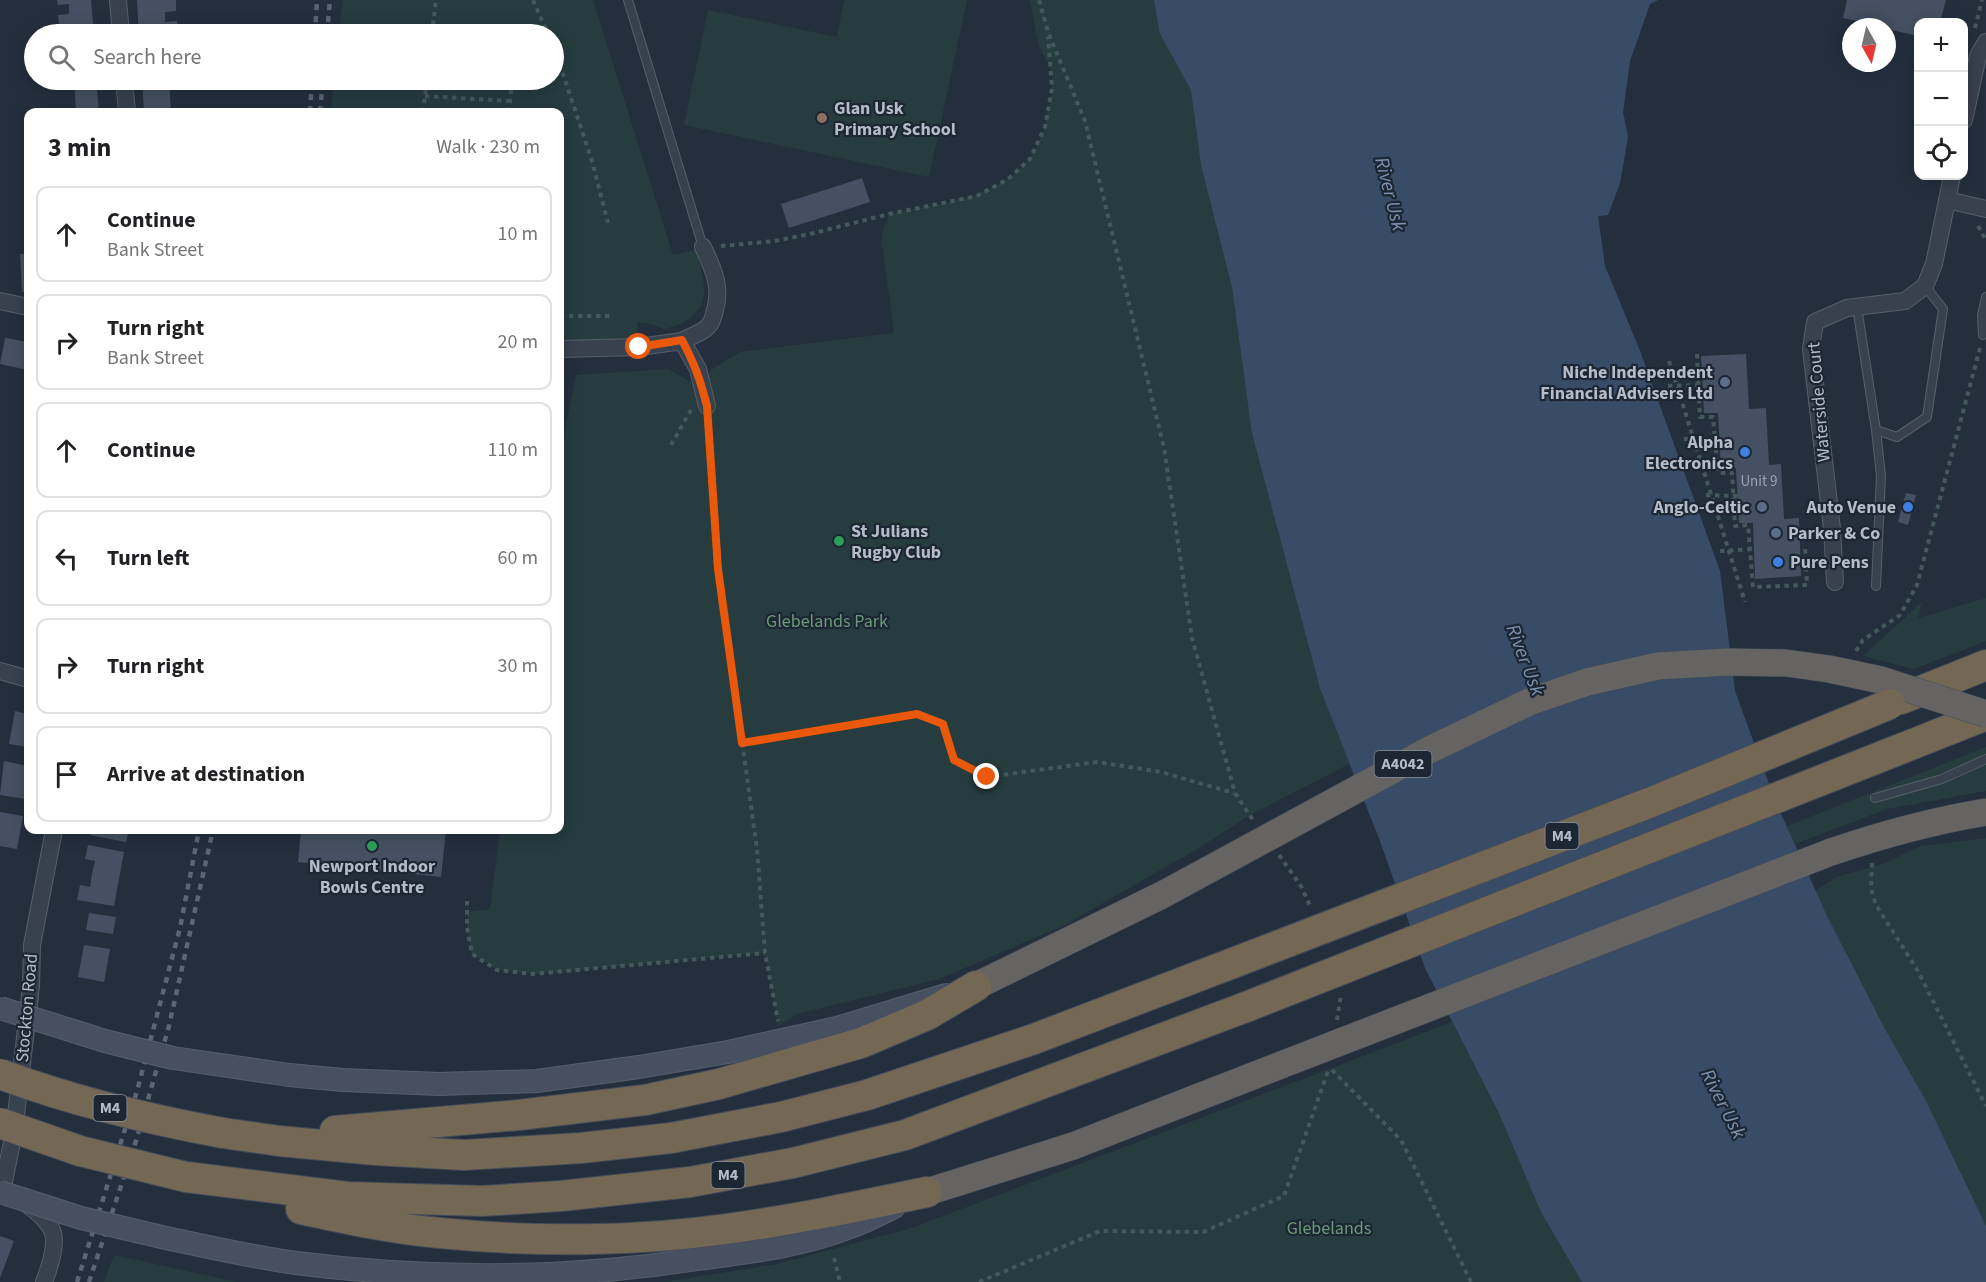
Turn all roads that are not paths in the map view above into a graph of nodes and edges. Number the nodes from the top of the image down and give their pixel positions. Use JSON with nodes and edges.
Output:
{"nodes":[{"id":1,"x":118,"y":0,"type":"edge"},
{"id":2,"x":628,"y":0,"type":"edge"},
{"id":3,"x":120,"y":24,"type":"edge"},
{"id":4,"x":1986,"y":42,"type":"edge"},
{"id":5,"x":1981,"y":71,"type":"edge"},
{"id":6,"x":125,"y":90,"type":"edge"},
{"id":7,"x":127,"y":108,"type":"edge"},
{"id":8,"x":1968,"y":108,"type":"edge"},
{"id":9,"x":1951,"y":180,"type":"edge"},
{"id":10,"x":1947,"y":200,"type":"junction"},
{"id":11,"x":1986,"y":209,"type":"edge"},
{"id":12,"x":703,"y":247,"type":"joint"},
{"id":13,"x":1925,"y":286,"type":"junction"},
{"id":14,"x":1986,"y":297,"type":"edge"},
{"id":15,"x":0,"y":301,"type":"edge"},
{"id":16,"x":24,"y":306,"type":"edge"},
{"id":17,"x":1857,"y":307,"type":"junction"},
{"id":18,"x":1983,"y":335,"type":"road end"},
{"id":19,"x":682,"y":340,"type":"junction"},
{"id":20,"x":564,"y":349,"type":"edge"},
{"id":21,"x":707,"y":406,"type":"road end"},
{"id":22,"x":1876,"y":430,"type":"junction"},
{"id":23,"x":1835,"y":582,"type":"dead end"},
{"id":24,"x":1876,"y":586,"type":"dead end"},
{"id":25,"x":1986,"y":665,"type":"edge"},
{"id":26,"x":0,"y":671,"type":"edge"},
{"id":27,"x":24,"y":678,"type":"edge"},
{"id":28,"x":1986,"y":714,"type":"edge"},
{"id":29,"x":1986,"y":759,"type":"edge"},
{"id":30,"x":1875,"y":798,"type":"dead end"},
{"id":31,"x":1986,"y":812,"type":"edge"},
{"id":32,"x":53,"y":834,"type":"edge"},
{"id":33,"x":976,"y":986,"type":"junction"},
{"id":34,"x":0,"y":1008,"type":"edge"},
{"id":35,"x":0,"y":1074,"type":"edge"},
{"id":36,"x":0,"y":1124,"type":"edge"},
{"id":37,"x":232,"y":1134,"type":"junction"},
{"id":38,"x":186,"y":1177,"type":"junction"},
{"id":39,"x":1,"y":1189,"type":"edge"},
{"id":40,"x":927,"y":1192,"type":"junction"},
{"id":41,"x":44,"y":1282,"type":"edge"}],
"edges":[{"from":1,"to":3,"type":"street"},
{"from":2,"to":12,"type":"lane"},
{"from":4,"to":5,"type":"street"},
{"from":5,"to":8,"type":"street"},
{"from":6,"to":7,"type":"street"},
{"from":9,"to":10,"type":"street"},
{"from":10,"to":11,"type":"street"},
{"from":10,"to":13,"type":"street"},
{"from":12,"to":19,"type":"street"},
{"from":13,"to":17,"type":"street","name":"Waterside Court"},
{"from":13,"to":22,"type":"lane"},
{"from":14,"to":18,"type":"lane"},
{"from":15,"to":16,"type":"street"},
{"from":17,"to":22,"type":"lane"},
{"from":17,"to":23,"type":"street","name":"Waterside Court"},
{"from":19,"to":20,"type":"street"},
{"from":19,"to":21,"type":"street"},
{"from":22,"to":24,"type":"lane"},
{"from":25,"to":37,"type":"highway","number":"M4","bridge":true},
{"from":26,"to":27,"type":"street"},
{"from":28,"to":33,"type":"highway","number":"A4042","bridge":true},
{"from":28,"to":38,"type":"highway","number":"M4","bridge":true},
{"from":29,"to":30,"type":"lane"},
{"from":31,"to":40,"type":"highway","bridge":true},
{"from":32,"to":39,"type":"street","name":"Stockton Road"},
{"from":33,"to":34,"type":"main road","bridge":true},
{"from":33,"to":37,"type":"highway","number":"M4"},
{"from":35,"to":37,"type":"highway","number":"M4","bridge":true},
{"from":36,"to":38,"type":"highway","number":"M4","bridge":true},
{"from":38,"to":40,"type":"highway","number":"M4"},
{"from":39,"to":40,"type":"main road","bridge":true},
{"from":39,"to":41,"type":"street"}]}
